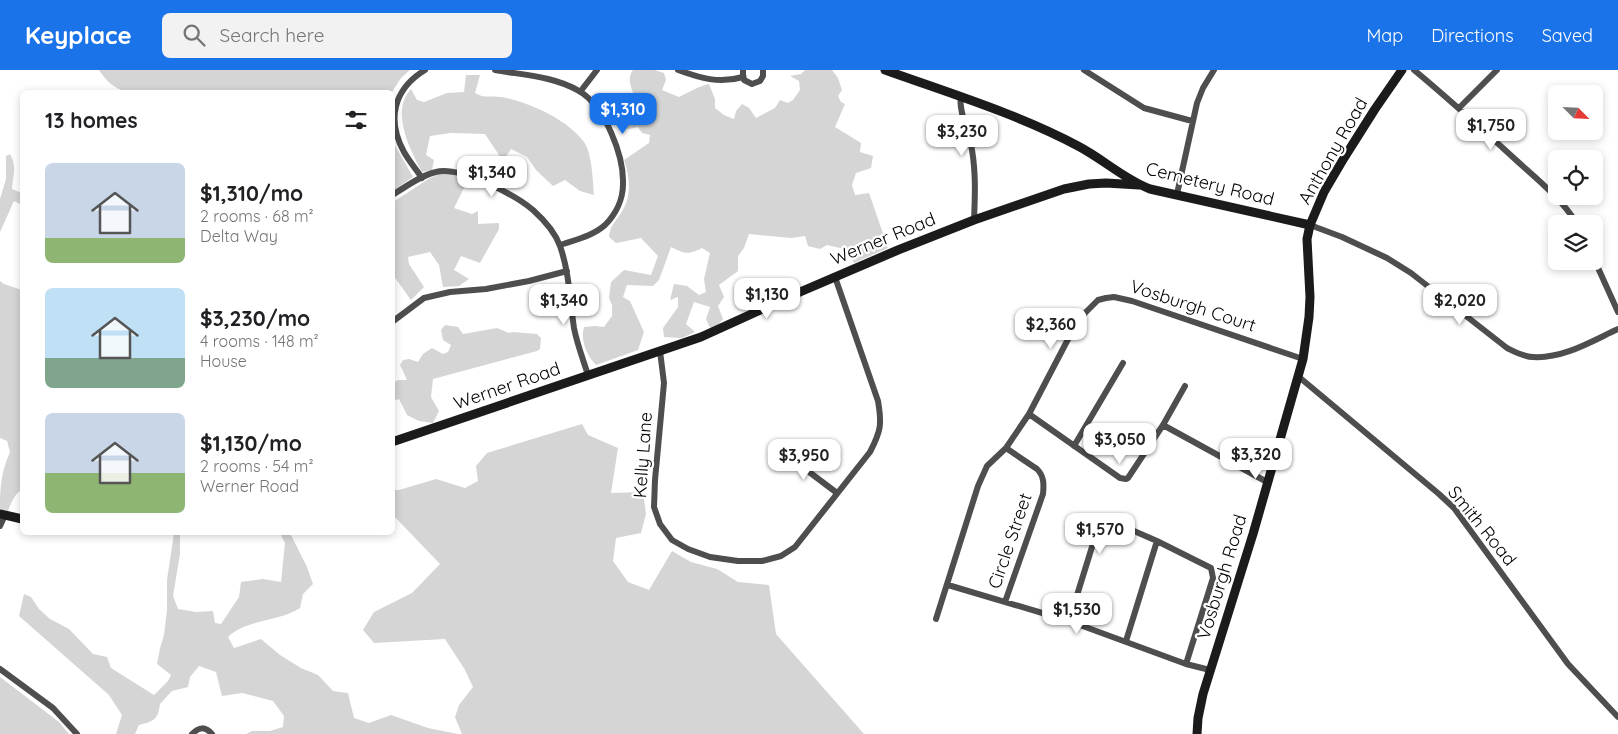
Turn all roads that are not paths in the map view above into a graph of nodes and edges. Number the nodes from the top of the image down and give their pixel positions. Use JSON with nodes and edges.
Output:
{"nodes":[{"id":1,"x":425,"y":70,"type":"edge"},
{"id":2,"x":495,"y":70,"type":"edge"},
{"id":3,"x":597,"y":70,"type":"edge"},
{"id":4,"x":678,"y":70,"type":"edge"},
{"id":5,"x":763,"y":70,"type":"edge"},
{"id":6,"x":885,"y":70,"type":"edge"},
{"id":7,"x":1084,"y":70,"type":"edge"},
{"id":8,"x":1214,"y":70,"type":"edge"},
{"id":9,"x":1402,"y":70,"type":"edge"},
{"id":10,"x":1414,"y":70,"type":"edge"},
{"id":11,"x":1498,"y":70,"type":"edge"},
{"id":12,"x":743,"y":73,"type":"edge"},
{"id":13,"x":580,"y":92,"type":"junction"},
{"id":14,"x":960,"y":98,"type":"junction"},
{"id":15,"x":1459,"y":108,"type":"junction"},
{"id":16,"x":395,"y":115,"type":"edge"},
{"id":17,"x":1192,"y":121,"type":"junction"},
{"id":18,"x":395,"y":127,"type":"edge"},
{"id":19,"x":422,"y":178,"type":"junction"},
{"id":20,"x":1139,"y":184,"type":"junction"},
{"id":21,"x":395,"y":193,"type":"edge"},
{"id":22,"x":1176,"y":194,"type":"junction"},
{"id":23,"x":1571,"y":215,"type":"edge"},
{"id":24,"x":974,"y":220,"type":"junction"},
{"id":25,"x":1310,"y":225,"type":"junction"},
{"id":26,"x":560,"y":245,"type":"junction"},
{"id":27,"x":1599,"y":270,"type":"edge"},
{"id":28,"x":567,"y":271,"type":"junction"},
{"id":29,"x":835,"y":277,"type":"junction"},
{"id":30,"x":1618,"y":312,"type":"edge"},
{"id":31,"x":395,"y":320,"type":"edge"},
{"id":32,"x":1618,"y":329,"type":"edge"},
{"id":33,"x":660,"y":351,"type":"junction"},
{"id":34,"x":1303,"y":359,"type":"junction"},
{"id":35,"x":1123,"y":363,"type":"dead end"},
{"id":36,"x":588,"y":375,"type":"junction"},
{"id":37,"x":1299,"y":377,"type":"junction"},
{"id":38,"x":1185,"y":386,"type":"dead end"},
{"id":39,"x":1028,"y":414,"type":"junction"},
{"id":40,"x":1163,"y":425,"type":"junction"},
{"id":41,"x":395,"y":441,"type":"edge"},
{"id":42,"x":1074,"y":446,"type":"junction"},
{"id":43,"x":1006,"y":448,"type":"junction"},
{"id":44,"x":784,"y":453,"type":"dead end"},
{"id":45,"x":1267,"y":482,"type":"junction"},
{"id":46,"x":837,"y":493,"type":"junction"},
{"id":47,"x":2,"y":514,"type":"edge"},
{"id":48,"x":20,"y":518,"type":"edge"},
{"id":49,"x":0,"y":526,"type":"edge"},
{"id":50,"x":1157,"y":541,"type":"junction"},
{"id":51,"x":948,"y":585,"type":"junction"},
{"id":52,"x":1005,"y":602,"type":"junction"},
{"id":53,"x":936,"y":619,"type":"dead end"},
{"id":54,"x":1069,"y":621,"type":"junction"},
{"id":55,"x":1126,"y":642,"type":"junction"},
{"id":56,"x":1186,"y":664,"type":"junction"},
{"id":57,"x":0,"y":669,"type":"edge"},
{"id":58,"x":1210,"y":670,"type":"junction"},
{"id":59,"x":1618,"y":718,"type":"edge"},
{"id":60,"x":77,"y":734,"type":"edge"},
{"id":61,"x":192,"y":734,"type":"edge"},
{"id":62,"x":212,"y":734,"type":"edge"},
{"id":63,"x":1197,"y":734,"type":"edge"}],
"edges":[{"from":1,"to":16,"type":"street"},
{"from":2,"to":13,"type":"street"},
{"from":3,"to":13,"type":"street"},
{"from":4,"to":12,"type":"street"},
{"from":5,"to":12,"type":"street"},
{"from":6,"to":14,"type":"street","name":"Cemetery Road"},
{"from":7,"to":17,"type":"street"},
{"from":8,"to":17,"type":"street"},
{"from":9,"to":25,"type":"street","name":"Anthony Road"},
{"from":10,"to":15,"type":"street"},
{"from":11,"to":15,"type":"street"},
{"from":13,"to":26,"type":"street"},
{"from":14,"to":20,"type":"street","name":"Cemetery Road"},
{"from":14,"to":24,"type":"street"},
{"from":15,"to":23,"type":"street"},
{"from":17,"to":22,"type":"street"},
{"from":18,"to":19,"type":"street"},
{"from":19,"to":21,"type":"street"},
{"from":19,"to":26,"type":"street"},
{"from":20,"to":22,"type":"street","name":"Cemetery Road"},
{"from":20,"to":24,"type":"street","name":"Werner Road"},
{"from":22,"to":25,"type":"street","name":"Cemetery Road"},
{"from":24,"to":29,"type":"street","name":"Werner Road"},
{"from":25,"to":32,"type":"street"},
{"from":25,"to":34,"type":"street","name":"Vosburgh Road"},
{"from":26,"to":28,"type":"street"},
{"from":27,"to":30,"type":"street"},
{"from":28,"to":31,"type":"street"},
{"from":28,"to":36,"type":"street"},
{"from":29,"to":33,"type":"street","name":"Werner Road"},
{"from":29,"to":46,"type":"street","name":"Kelly Lane"},
{"from":33,"to":36,"type":"street","name":"Werner Road"},
{"from":33,"to":46,"type":"street","name":"Kelly Lane"},
{"from":34,"to":37,"type":"street","name":"Vosburgh Road"},
{"from":34,"to":39,"type":"street","name":"Vosburgh Court"},
{"from":35,"to":42,"type":"street"},
{"from":36,"to":41,"type":"street","name":"Werner Road"},
{"from":37,"to":45,"type":"street","name":"Vosburgh Road"},
{"from":37,"to":59,"type":"street","name":"Smith Road"},
{"from":38,"to":40,"type":"street"},
{"from":39,"to":42,"type":"street"},
{"from":39,"to":43,"type":"street","name":"Vosburgh Court"},
{"from":40,"to":42,"type":"street"},
{"from":40,"to":45,"type":"street"},
{"from":43,"to":51,"type":"street","name":"Vosburgh Court"},
{"from":43,"to":52,"type":"street","name":"Circle Street"},
{"from":44,"to":46,"type":"street"},
{"from":45,"to":58,"type":"street","name":"Vosburgh Road"},
{"from":47,"to":48,"type":"street"},
{"from":47,"to":49,"type":"street"},
{"from":50,"to":54,"type":"street"},
{"from":50,"to":55,"type":"street"},
{"from":50,"to":56,"type":"street"},
{"from":51,"to":52,"type":"street"},
{"from":51,"to":53,"type":"street","name":"Vosburgh Court"},
{"from":52,"to":54,"type":"street"},
{"from":54,"to":55,"type":"street"},
{"from":55,"to":56,"type":"street"},
{"from":56,"to":58,"type":"street"},
{"from":57,"to":60,"type":"street"},
{"from":58,"to":63,"type":"street","name":"Vosburgh Road"},
{"from":61,"to":62,"type":"street"}]}
